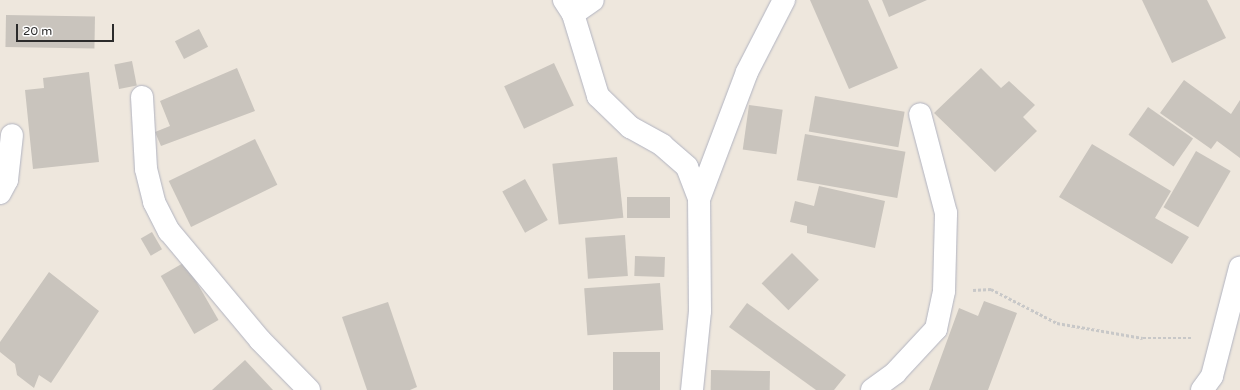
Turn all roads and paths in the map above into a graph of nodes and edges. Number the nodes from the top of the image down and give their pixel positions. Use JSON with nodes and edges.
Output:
{"nodes":[{"id":1,"x":593,"y":0,"type":"edge"},
{"id":2,"x":784,"y":0,"type":"edge"},
{"id":3,"x":569,"y":7,"type":"edge"},
{"id":4,"x":142,"y":97,"type":"dead end"},
{"id":5,"x":920,"y":114,"type":"dead end"},
{"id":6,"x":12,"y":135,"type":"dead end"},
{"id":7,"x":0,"y":193,"type":"edge"},
{"id":8,"x":699,"y":199,"type":"junction"},
{"id":9,"x":1240,"y":268,"type":"edge"},
{"id":10,"x":944,"y":291,"type":"junction"},
{"id":11,"x":1221,"y":338,"type":"junction"},
{"id":12,"x":309,"y":390,"type":"edge"},
{"id":13,"x":692,"y":390,"type":"edge"},
{"id":14,"x":872,"y":390,"type":"edge"},
{"id":15,"x":1202,"y":390,"type":"edge"}],
"edges":[{"from":1,"to":3,"type":"street"},
{"from":2,"to":8,"type":"street"},
{"from":3,"to":8,"type":"street"},
{"from":4,"to":12,"type":"street"},
{"from":5,"to":10,"type":"street"},
{"from":6,"to":7,"type":"street"},
{"from":8,"to":13,"type":"street"},
{"from":9,"to":11,"type":"street"},
{"from":10,"to":11,"type":"path"},
{"from":10,"to":14,"type":"street"},
{"from":11,"to":15,"type":"street"}]}
